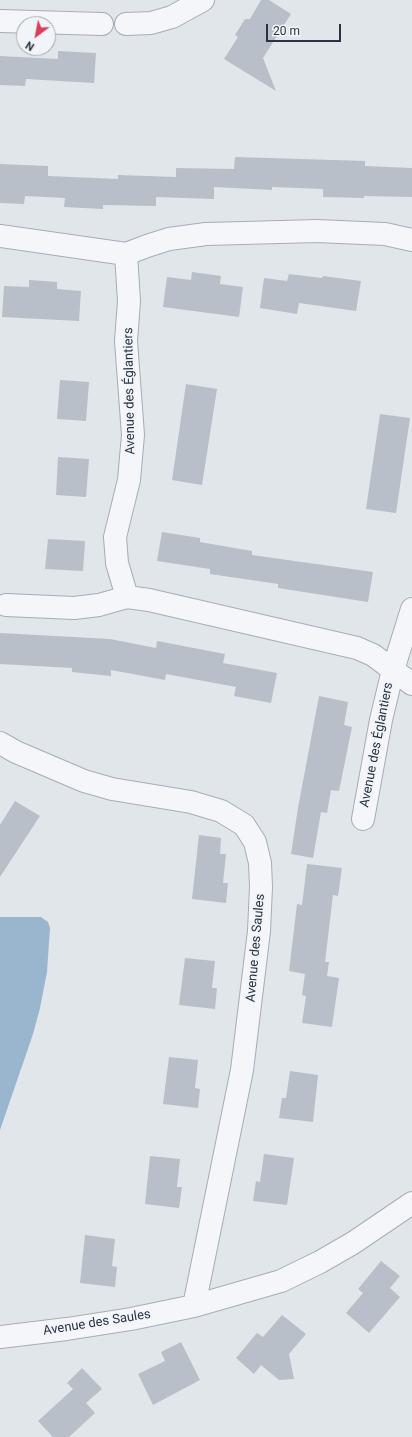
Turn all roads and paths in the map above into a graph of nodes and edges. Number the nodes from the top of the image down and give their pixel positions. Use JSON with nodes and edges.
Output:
{"nodes":[{"id":1,"x":203,"y":0,"type":"edge"},
{"id":2,"x":0,"y":21,"type":"edge"},
{"id":3,"x":102,"y":24,"type":"dead end"},
{"id":4,"x":126,"y":24,"type":"dead end"},
{"id":5,"x":0,"y":236,"type":"edge"},
{"id":6,"x":412,"y":240,"type":"edge"},
{"id":7,"x":126,"y":254,"type":"junction"},
{"id":8,"x":127,"y":597,"type":"junction"},
{"id":9,"x":6,"y":605,"type":"dead end"},
{"id":10,"x":412,"y":609,"type":"edge"},
{"id":11,"x":393,"y":670,"type":"junction"},
{"id":12,"x":412,"y":684,"type":"edge"},
{"id":13,"x":0,"y":743,"type":"edge"},
{"id":14,"x":363,"y":819,"type":"dead end"},
{"id":15,"x":412,"y":1203,"type":"edge"},
{"id":16,"x":194,"y":1306,"type":"junction"},
{"id":17,"x":0,"y":1336,"type":"edge"}],
"edges":[{"from":1,"to":4,"type":"street"},
{"from":2,"to":3,"type":"street"},
{"from":5,"to":7,"type":"street"},
{"from":6,"to":7,"type":"street"},
{"from":7,"to":8,"type":"street","name":"Avenue des Églantiers"},
{"from":8,"to":9,"type":"street","name":"Avenue des Églantiers"},
{"from":8,"to":11,"type":"street","name":"Avenue des Églantiers"},
{"from":10,"to":11,"type":"street","name":"Avenue des Églantiers"},
{"from":11,"to":12,"type":"street","name":"Avenue des Églantiers"},
{"from":11,"to":14,"type":"street","name":"Avenue des Églantiers"},
{"from":13,"to":16,"type":"street","name":"Avenue des Saules"},
{"from":15,"to":16,"type":"street","name":"Avenue des Saules"},
{"from":16,"to":17,"type":"street","name":"Avenue des Saules"}]}
